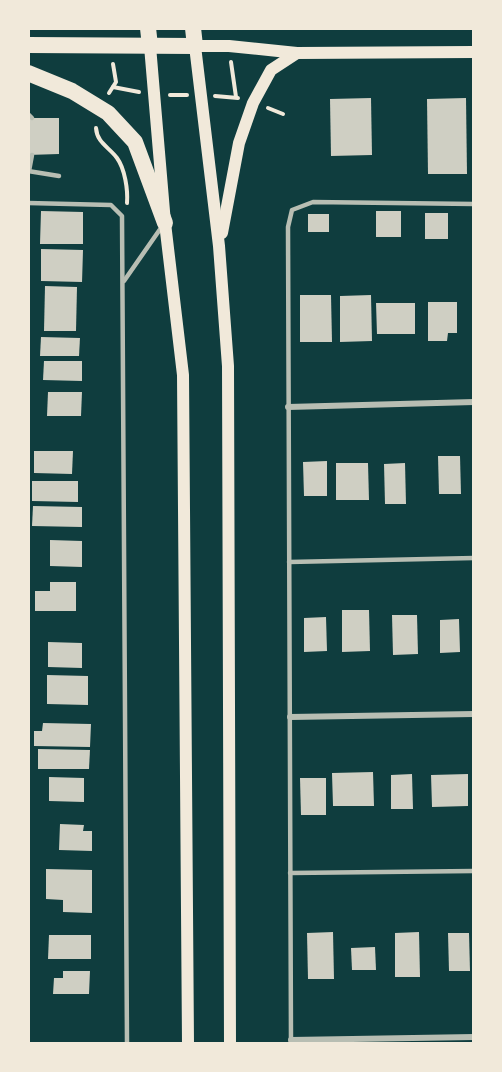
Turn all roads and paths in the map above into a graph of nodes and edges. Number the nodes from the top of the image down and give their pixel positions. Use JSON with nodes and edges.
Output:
{"nodes":[{"id":1,"x":148,"y":28,"type":"edge"},
{"id":2,"x":193,"y":28,"type":"edge"},
{"id":3,"x":28,"y":45,"type":"edge"},
{"id":4,"x":150,"y":46,"type":"junction"},
{"id":5,"x":195,"y":46,"type":"junction"},
{"id":6,"x":474,"y":52,"type":"edge"},
{"id":7,"x":297,"y":53,"type":"junction"},
{"id":8,"x":28,"y":72,"type":"edge"},
{"id":9,"x":113,"y":87,"type":"dead end"},
{"id":10,"x":154,"y":94,"type":"junction"},
{"id":11,"x":201,"y":96,"type":"junction"},
{"id":12,"x":236,"y":97,"type":"dead end"},
{"id":13,"x":96,"y":126,"type":"dead end"},
{"id":14,"x":32,"y":155,"type":"dead end"},
{"id":15,"x":29,"y":171,"type":"edge"},
{"id":16,"x":59,"y":176,"type":"dead end"},
{"id":17,"x":28,"y":203,"type":"edge"},
{"id":18,"x":474,"y":204,"type":"edge"},
{"id":19,"x":122,"y":216,"type":"junction"},
{"id":20,"x":165,"y":222,"type":"junction"},
{"id":21,"x":219,"y":246,"type":"junction"},
{"id":22,"x":123,"y":281,"type":"junction"},
{"id":23,"x":474,"y":402,"type":"edge"},
{"id":24,"x":288,"y":406,"type":"junction"},
{"id":25,"x":474,"y":558,"type":"edge"},
{"id":26,"x":289,"y":562,"type":"junction"},
{"id":27,"x":474,"y":714,"type":"edge"},
{"id":28,"x":290,"y":717,"type":"junction"},
{"id":29,"x":474,"y":871,"type":"edge"},
{"id":30,"x":290,"y":873,"type":"junction"},
{"id":31,"x":474,"y":1037,"type":"edge"},
{"id":32,"x":291,"y":1042,"type":"edge"},
{"id":33,"x":128,"y":1044,"type":"edge"},
{"id":34,"x":188,"y":1044,"type":"edge"},
{"id":35,"x":230,"y":1044,"type":"edge"}],
"edges":[{"from":1,"to":4,"type":"highway"},
{"from":2,"to":5,"type":"highway"},
{"from":3,"to":4,"type":"highway"},
{"from":4,"to":5,"type":"highway"},
{"from":4,"to":10,"type":"main road"},
{"from":5,"to":7,"type":"main road"},
{"from":5,"to":11,"type":"main road"},
{"from":6,"to":7,"type":"main road"},
{"from":7,"to":21,"type":"main road"},
{"from":8,"to":20,"type":"highway"},
{"from":9,"to":10,"type":"path"},
{"from":10,"to":11,"type":"path"},
{"from":10,"to":20,"type":"main road"},
{"from":11,"to":12,"type":"path"},
{"from":11,"to":21,"type":"main road"},
{"from":13,"to":19,"type":"path"},
{"from":14,"to":15,"type":"lane"},
{"from":15,"to":16,"type":"lane"},
{"from":17,"to":19,"type":"lane"},
{"from":18,"to":24,"type":"lane"},
{"from":19,"to":22,"type":"lane"},
{"from":20,"to":22,"type":"lane"},
{"from":20,"to":34,"type":"main road"},
{"from":21,"to":35,"type":"main road"},
{"from":22,"to":33,"type":"lane"},
{"from":23,"to":24,"type":"street"},
{"from":24,"to":26,"type":"lane"},
{"from":25,"to":26,"type":"lane"},
{"from":26,"to":28,"type":"lane"},
{"from":27,"to":28,"type":"street"},
{"from":28,"to":30,"type":"lane"},
{"from":29,"to":30,"type":"lane"},
{"from":30,"to":32,"type":"lane"},
{"from":31,"to":32,"type":"street"}]}
